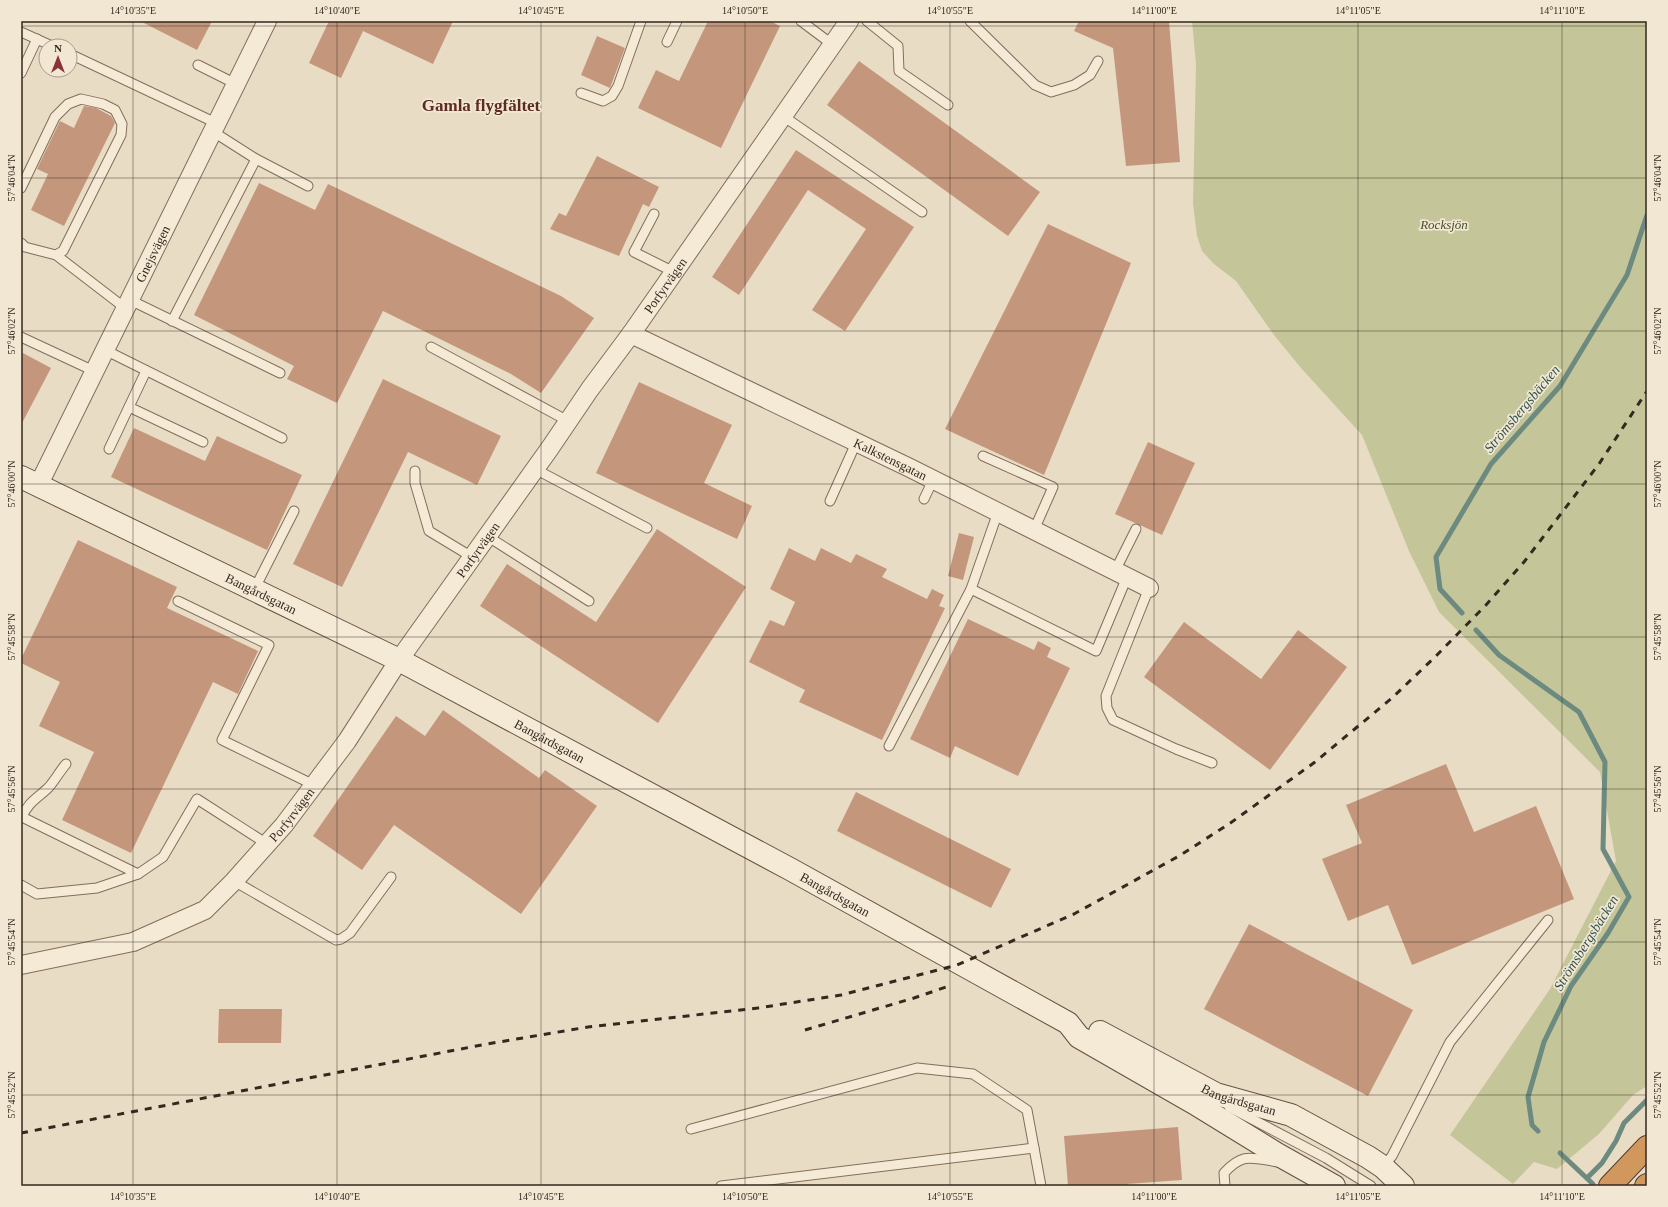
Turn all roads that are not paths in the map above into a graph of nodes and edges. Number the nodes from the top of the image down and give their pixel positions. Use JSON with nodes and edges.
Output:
{"nodes":[{"id":1,"x":266,"y":21,"type":"edge"},
{"id":2,"x":641,"y":21,"type":"edge"},
{"id":3,"x":677,"y":21,"type":"edge"},
{"id":4,"x":801,"y":21,"type":"edge"},
{"id":5,"x":848,"y":21,"type":"edge"},
{"id":6,"x":867,"y":21,"type":"edge"},
{"id":7,"x":970,"y":21,"type":"edge"},
{"id":8,"x":21,"y":32,"type":"edge"},
{"id":9,"x":37,"y":40,"type":"joint"},
{"id":10,"x":667,"y":42,"type":"dead end"},
{"id":11,"x":832,"y":45,"type":"junction"},
{"id":12,"x":78,"y":58,"type":"edge"},
{"id":13,"x":1098,"y":61,"type":"dead end"},
{"id":14,"x":198,"y":65,"type":"dead end"},
{"id":15,"x":21,"y":73,"type":"edge"},
{"id":16,"x":236,"y":84,"type":"junction"},
{"id":17,"x":581,"y":93,"type":"dead end"},
{"id":18,"x":948,"y":105,"type":"dead end"},
{"id":19,"x":783,"y":116,"type":"junction"},
{"id":20,"x":214,"y":127,"type":"junction"},
{"id":21,"x":256,"y":159,"type":"junction"},
{"id":22,"x":308,"y":186,"type":"dead end"},
{"id":23,"x":21,"y":188,"type":"edge"},
{"id":24,"x":922,"y":212,"type":"dead end"},
{"id":25,"x":654,"y":214,"type":"dead end"},
{"id":26,"x":21,"y":243,"type":"edge"},
{"id":27,"x":56,"y":255,"type":"junction"},
{"id":28,"x":674,"y":272,"type":"junction"},
{"id":29,"x":127,"y":304,"type":"junction"},
{"id":30,"x":172,"y":321,"type":"junction"},
{"id":31,"x":631,"y":334,"type":"junction"},
{"id":32,"x":21,"y":337,"type":"edge"},
{"id":33,"x":431,"y":347,"type":"dead end"},
{"id":34,"x":105,"y":350,"type":"junction"},
{"id":35,"x":94,"y":371,"type":"junction"},
{"id":36,"x":146,"y":371,"type":"junction"},
{"id":37,"x":280,"y":373,"type":"dead end"},
{"id":38,"x":129,"y":407,"type":"junction"},
{"id":39,"x":568,"y":421,"type":"junction"},
{"id":40,"x":282,"y":438,"type":"dead end"},
{"id":41,"x":203,"y":442,"type":"dead end"},
{"id":42,"x":856,"y":443,"type":"junction"},
{"id":43,"x":109,"y":449,"type":"dead end"},
{"id":44,"x":983,"y":456,"type":"dead end"},
{"id":45,"x":535,"y":469,"type":"junction"},
{"id":46,"x":415,"y":472,"type":"dead end"},
{"id":47,"x":933,"y":480,"type":"junction"},
{"id":48,"x":30,"y":482,"type":"edge"},
{"id":49,"x":924,"y":499,"type":"dead end"},
{"id":50,"x":830,"y":501,"type":"dead end"},
{"id":51,"x":294,"y":511,"type":"dead end"},
{"id":52,"x":998,"y":512,"type":"junction"},
{"id":53,"x":647,"y":528,"type":"dead end"},
{"id":54,"x":1034,"y":530,"type":"junction"},
{"id":55,"x":1136,"y":530,"type":"dead end"},
{"id":56,"x":487,"y":536,"type":"junction"},
{"id":57,"x":472,"y":557,"type":"junction"},
{"id":58,"x":1121,"y":574,"type":"junction"},
{"id":59,"x":1149,"y":588,"type":"joint"},
{"id":60,"x":970,"y":589,"type":"junction"},
{"id":61,"x":254,"y":590,"type":"junction"},
{"id":62,"x":178,"y":601,"type":"dead end"},
{"id":63,"x":589,"y":601,"type":"dead end"},
{"id":64,"x":399,"y":660,"type":"junction"},
{"id":65,"x":889,"y":746,"type":"dead end"},
{"id":66,"x":1212,"y":763,"type":"dead end"},
{"id":67,"x":66,"y":764,"type":"dead end"},
{"id":68,"x":314,"y":786,"type":"junction"},
{"id":69,"x":21,"y":816,"type":"edge"},
{"id":70,"x":267,"y":844,"type":"junction"},
{"id":71,"x":138,"y":874,"type":"junction"},
{"id":72,"x":391,"y":877,"type":"dead end"},
{"id":73,"x":234,"y":881,"type":"junction"},
{"id":74,"x":21,"y":885,"type":"edge"},
{"id":75,"x":1548,"y":920,"type":"dead end"},
{"id":76,"x":21,"y":965,"type":"edge"},
{"id":77,"x":1068,"y":1023,"type":"junction"},
{"id":78,"x":691,"y":1129,"type":"dead end"},
{"id":79,"x":1647,"y":1147,"type":"edge"},
{"id":80,"x":1034,"y":1148,"type":"junction"},
{"id":81,"x":1383,"y":1167,"type":"junction"},
{"id":82,"x":1301,"y":1168,"type":"junction"},
{"id":83,"x":721,"y":1186,"type":"edge"},
{"id":84,"x":1041,"y":1186,"type":"edge"},
{"id":85,"x":1225,"y":1186,"type":"edge"},
{"id":86,"x":1334,"y":1186,"type":"edge"},
{"id":87,"x":1371,"y":1186,"type":"edge"},
{"id":88,"x":1403,"y":1186,"type":"edge"},
{"id":89,"x":1610,"y":1186,"type":"edge"}],
"edges":[{"from":1,"to":16,"type":"street","name":"Gnejsvägen"},
{"from":2,"to":17,"type":"lane"},
{"from":3,"to":10,"type":"lane"},
{"from":4,"to":11,"type":"lane"},
{"from":5,"to":11,"type":"street","name":"Porfyrvägen"},
{"from":6,"to":18,"type":"lane"},
{"from":7,"to":13,"type":"lane"},
{"from":8,"to":9,"type":"lane"},
{"from":9,"to":15,"type":"lane"},
{"from":11,"to":19,"type":"street","name":"Porfyrvägen"},
{"from":12,"to":20,"type":"lane"},
{"from":14,"to":16,"type":"lane"},
{"from":16,"to":20,"type":"street","name":"Gnejsvägen"},
{"from":19,"to":24,"type":"lane"},
{"from":19,"to":28,"type":"street","name":"Porfyrvägen"},
{"from":20,"to":21,"type":"lane"},
{"from":20,"to":29,"type":"street","name":"Gnejsvägen"},
{"from":21,"to":22,"type":"lane"},
{"from":21,"to":30,"type":"lane"},
{"from":23,"to":27,"type":"lane"},
{"from":25,"to":28,"type":"lane"},
{"from":26,"to":27,"type":"lane"},
{"from":27,"to":29,"type":"lane"},
{"from":28,"to":31,"type":"street","name":"Porfyrvägen"},
{"from":29,"to":30,"type":"lane"},
{"from":29,"to":34,"type":"street","name":"Gnejsvägen"},
{"from":30,"to":37,"type":"lane"},
{"from":31,"to":39,"type":"street","name":"Porfyrvägen"},
{"from":31,"to":42,"type":"street","name":"Kalkstensgatan"},
{"from":32,"to":35,"type":"lane"},
{"from":33,"to":39,"type":"lane"},
{"from":34,"to":35,"type":"street","name":"Gnejsvägen"},
{"from":34,"to":36,"type":"lane"},
{"from":35,"to":48,"type":"street","name":"Gnejsvägen"},
{"from":36,"to":38,"type":"lane"},
{"from":36,"to":40,"type":"lane"},
{"from":38,"to":41,"type":"lane"},
{"from":38,"to":43,"type":"lane"},
{"from":39,"to":45,"type":"street","name":"Porfyrvägen"},
{"from":42,"to":47,"type":"street","name":"Kalkstensgatan"},
{"from":42,"to":50,"type":"lane"},
{"from":44,"to":54,"type":"lane"},
{"from":45,"to":53,"type":"lane"},
{"from":45,"to":56,"type":"street","name":"Porfyrvägen"},
{"from":46,"to":57,"type":"lane"},
{"from":47,"to":49,"type":"lane"},
{"from":47,"to":52,"type":"street","name":"Kalkstensgatan"},
{"from":48,"to":61,"type":"main road","name":"Bangårdsgatan"},
{"from":51,"to":61,"type":"lane"},
{"from":52,"to":54,"type":"street","name":"Kalkstensgatan"},
{"from":52,"to":60,"type":"lane"},
{"from":54,"to":58,"type":"street","name":"Kalkstensgatan"},
{"from":55,"to":58,"type":"lane"},
{"from":56,"to":57,"type":"street","name":"Porfyrvägen"},
{"from":56,"to":63,"type":"lane"},
{"from":57,"to":64,"type":"street","name":"Porfyrvägen"},
{"from":58,"to":59,"type":"street","name":"Kalkstensgatan"},
{"from":58,"to":60,"type":"lane"},
{"from":59,"to":66,"type":"lane"},
{"from":60,"to":65,"type":"lane"},
{"from":61,"to":64,"type":"main road","name":"Bangårdsgatan"},
{"from":62,"to":68,"type":"lane"},
{"from":64,"to":68,"type":"street","name":"Porfyrvägen"},
{"from":64,"to":77,"type":"main road","name":"Bangårdsgatan"},
{"from":67,"to":69,"type":"lane"},
{"from":68,"to":70,"type":"street","name":"Porfyrvägen"},
{"from":69,"to":71,"type":"lane"},
{"from":70,"to":71,"type":"lane"},
{"from":70,"to":73,"type":"street","name":"Porfyrvägen"},
{"from":71,"to":74,"type":"lane"},
{"from":72,"to":73,"type":"lane"},
{"from":73,"to":76,"type":"street","name":"Porfyrvägen"},
{"from":75,"to":81,"type":"lane"},
{"from":77,"to":81,"type":"main road","name":"Bangårdsgatan"},
{"from":77,"to":82,"type":"main road","name":"Bangårdsgatan"},
{"from":77,"to":87,"type":"lane","name":"Bangårdsgatan"},
{"from":78,"to":80,"type":"lane"},
{"from":79,"to":89,"type":"highway"},
{"from":80,"to":83,"type":"lane"},
{"from":80,"to":84,"type":"lane"},
{"from":81,"to":88,"type":"main road","name":"Bangårdsgatan"},
{"from":82,"to":85,"type":"lane"},
{"from":82,"to":86,"type":"main road","name":"Bangårdsgatan"}]}
